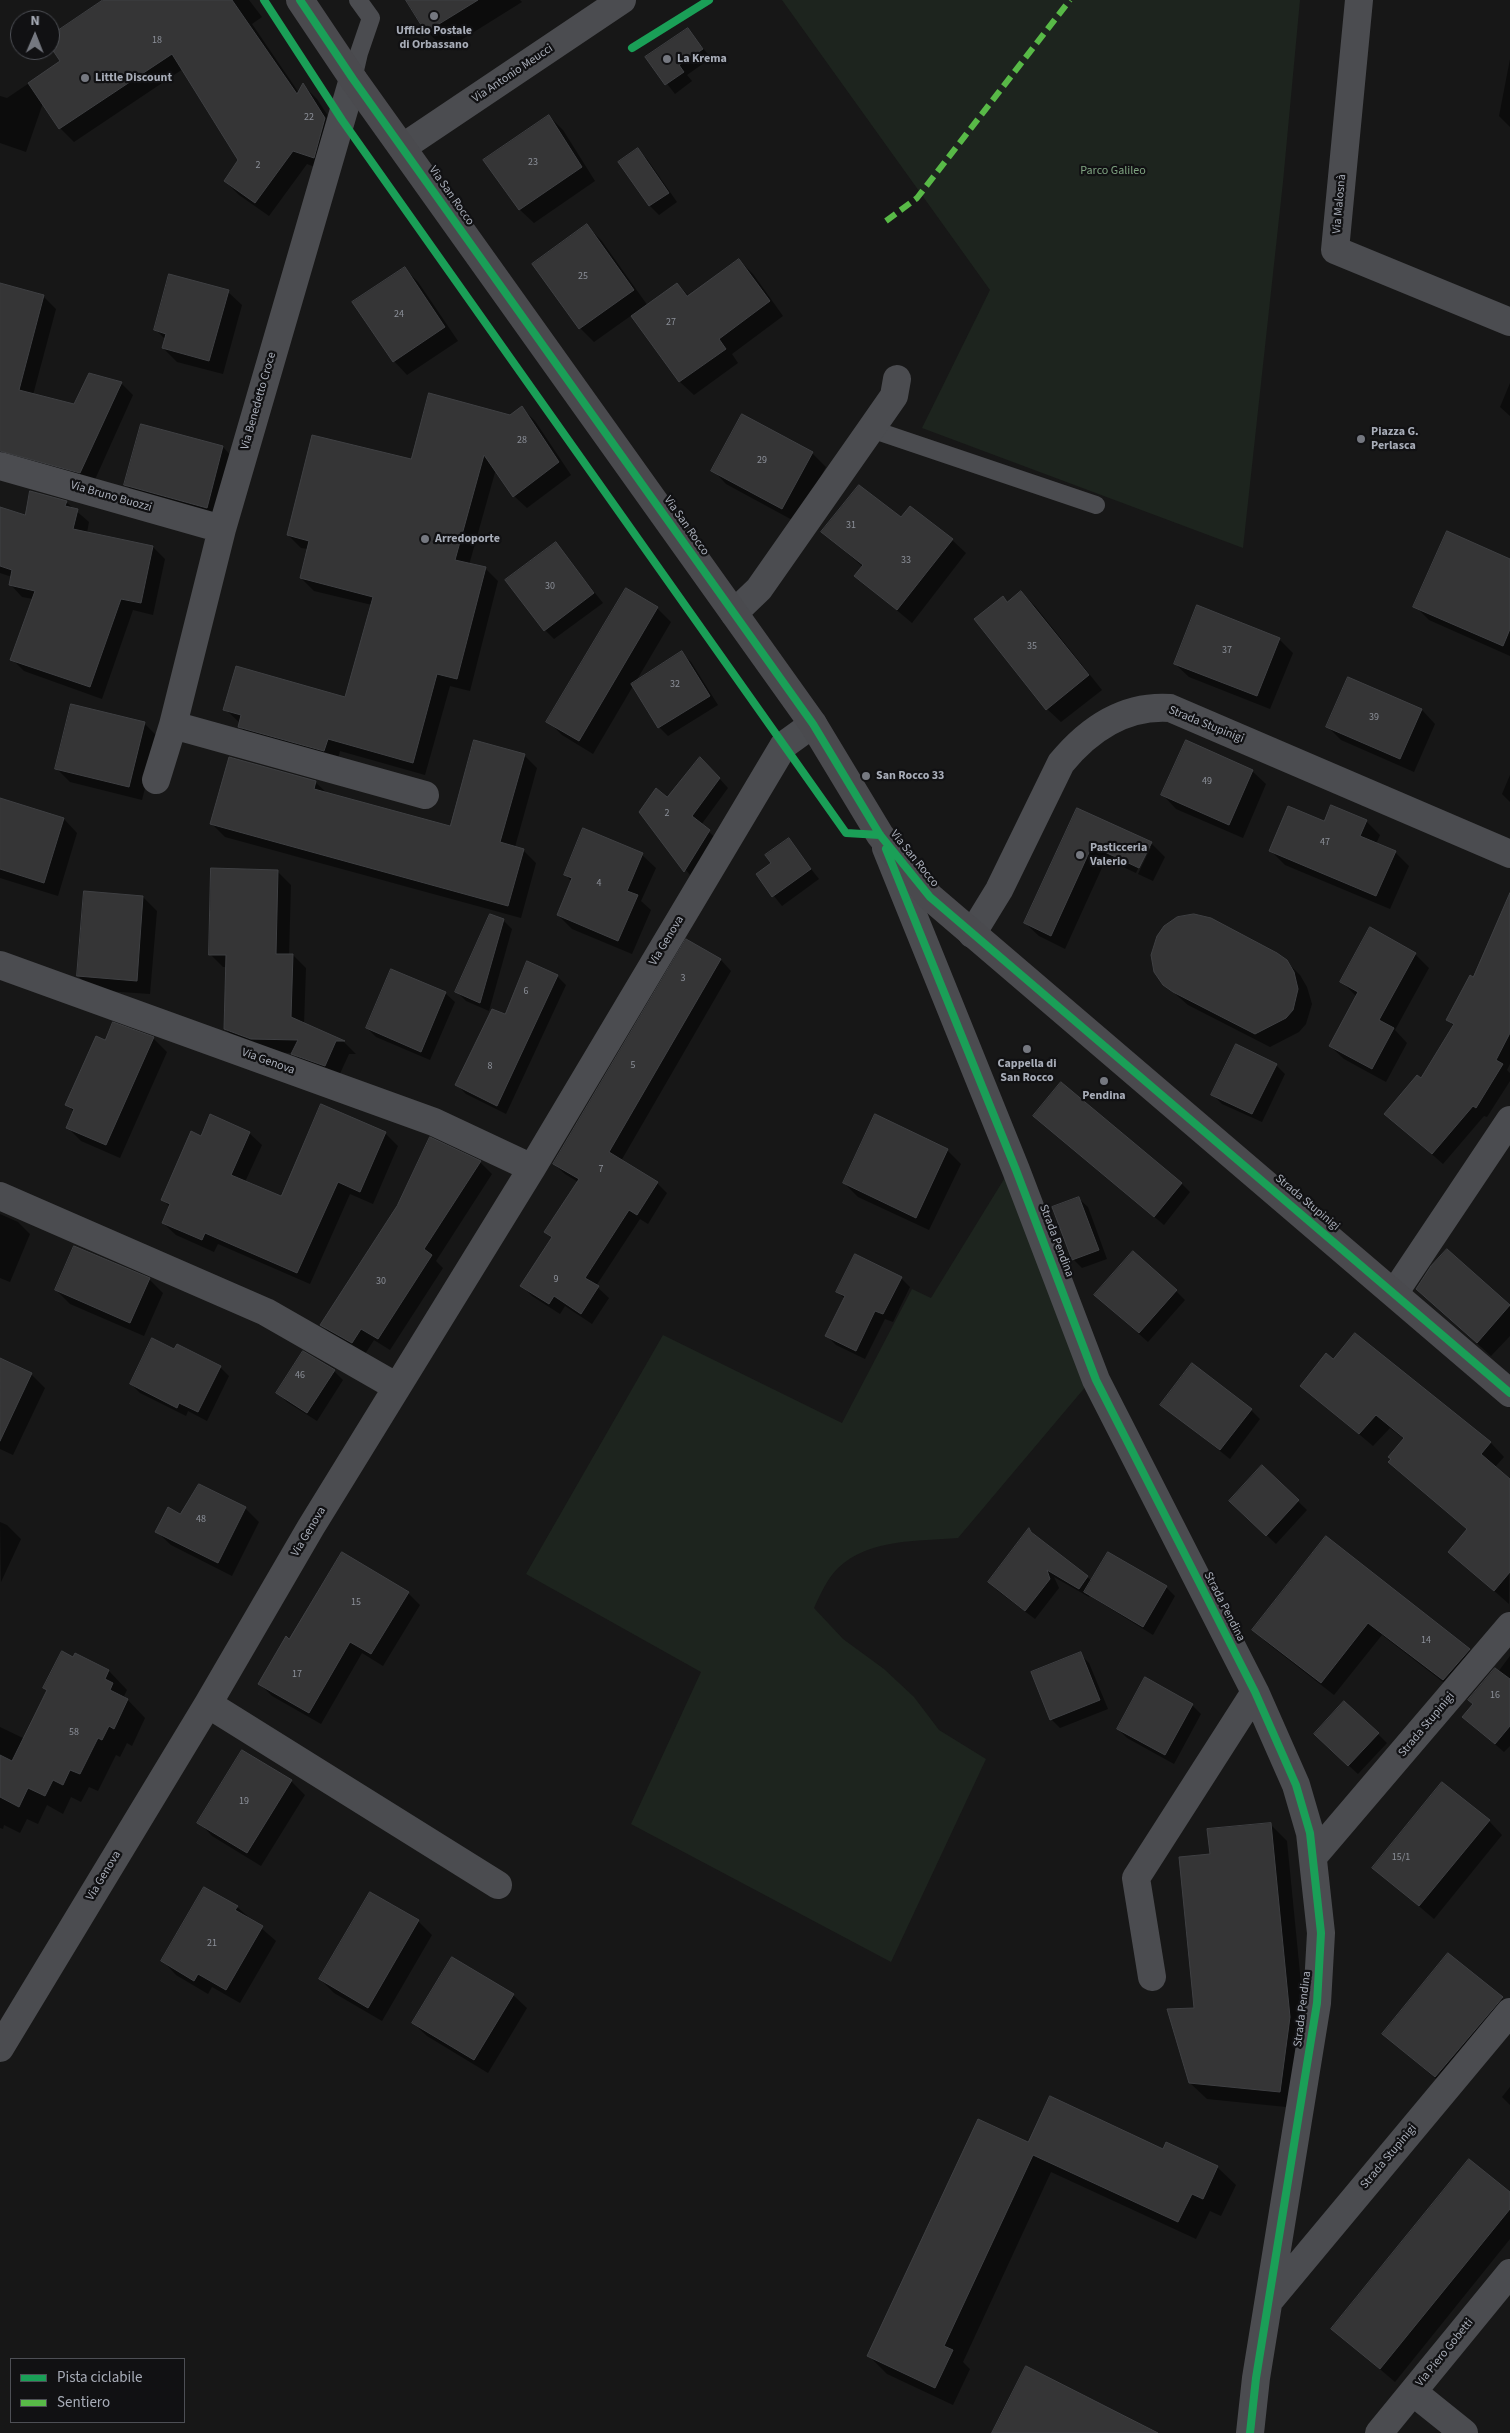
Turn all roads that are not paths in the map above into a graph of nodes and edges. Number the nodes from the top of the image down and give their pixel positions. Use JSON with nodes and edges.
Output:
{"nodes":[{"id":1,"x":300,"y":0,"type":"edge"},
{"id":2,"x":358,"y":0,"type":"edge"},
{"id":3,"x":622,"y":0,"type":"edge"},
{"id":4,"x":1359,"y":0,"type":"edge"},
{"id":5,"x":353,"y":79,"type":"junction"},
{"id":6,"x":403,"y":147,"type":"junction"},
{"id":7,"x":1510,"y":322,"type":"edge"},
{"id":8,"x":897,"y":379,"type":"dead end"},
{"id":9,"x":872,"y":428,"type":"junction"},
{"id":10,"x":0,"y":466,"type":"edge"},
{"id":11,"x":1096,"y":505,"type":"dead end"},
{"id":12,"x":222,"y":529,"type":"junction"},
{"id":13,"x":734,"y":613,"type":"junction"},
{"id":14,"x":812,"y":724,"type":"junction"},
{"id":15,"x":173,"y":725,"type":"junction"},
{"id":16,"x":156,"y":780,"type":"dead end"},
{"id":17,"x":425,"y":795,"type":"dead end"},
{"id":18,"x":880,"y":835,"type":"junction"},
{"id":19,"x":1510,"y":854,"type":"edge"},
{"id":20,"x":972,"y":934,"type":"junction"},
{"id":21,"x":0,"y":965,"type":"edge"},
{"id":22,"x":1088,"y":1032,"type":"joint"},
{"id":23,"x":1510,"y":1120,"type":"edge"},
{"id":24,"x":532,"y":1168,"type":"junction"},
{"id":25,"x":0,"y":1196,"type":"edge"},
{"id":26,"x":1395,"y":1292,"type":"junction"},
{"id":27,"x":397,"y":1387,"type":"junction"},
{"id":28,"x":1510,"y":1392,"type":"edge"},
{"id":29,"x":1510,"y":1626,"type":"edge"},
{"id":30,"x":1255,"y":1692,"type":"junction"},
{"id":31,"x":208,"y":1704,"type":"junction"},
{"id":32,"x":1313,"y":1857,"type":"junction"},
{"id":33,"x":498,"y":1885,"type":"dead end"},
{"id":34,"x":1152,"y":1977,"type":"dead end"},
{"id":35,"x":1510,"y":2012,"type":"edge"},
{"id":36,"x":2,"y":2036,"type":"edge"},
{"id":37,"x":1510,"y":2273,"type":"edge"},
{"id":38,"x":1268,"y":2302,"type":"junction"},
{"id":39,"x":1413,"y":2392,"type":"junction"},
{"id":40,"x":1253,"y":2427,"type":"edge"},
{"id":41,"x":1379,"y":2433,"type":"edge"},
{"id":42,"x":1464,"y":2433,"type":"edge"}],
"edges":[{"from":1,"to":5,"type":"street","name":"Via San Rocco"},
{"from":2,"to":5,"type":"lane"},
{"from":3,"to":6,"type":"street","name":"Via Antonio Meucci"},
{"from":4,"to":7,"type":"street","name":"Via Malosnà"},
{"from":5,"to":6,"type":"street","name":"Via San Rocco"},
{"from":5,"to":12,"type":"street","name":"Via Benedetto Croce"},
{"from":6,"to":13,"type":"street","name":"Via San Rocco"},
{"from":8,"to":9,"type":"street"},
{"from":9,"to":11,"type":"lane"},
{"from":9,"to":13,"type":"street"},
{"from":10,"to":12,"type":"street","name":"Via Bruno Buozzi"},
{"from":12,"to":15,"type":"street","name":"Via Benedetto Croce"},
{"from":13,"to":14,"type":"street","name":"Via San Rocco"},
{"from":14,"to":18,"type":"street","name":"Via San Rocco"},
{"from":14,"to":24,"type":"street","name":"Via Genova"},
{"from":15,"to":16,"type":"street","name":"Via Benedetto Croce"},
{"from":15,"to":17,"type":"street"},
{"from":18,"to":20,"type":"street","name":"Via San Rocco"},
{"from":18,"to":30,"type":"street","name":"Strada Pendina"},
{"from":19,"to":20,"type":"street","name":"Strada Stupinigi"},
{"from":20,"to":22,"type":"street","name":"Via San Rocco"},
{"from":21,"to":24,"type":"street","name":"Via Genova"},
{"from":22,"to":26,"type":"street","name":"Strada Stupinigi"},
{"from":23,"to":26,"type":"street"},
{"from":24,"to":27,"type":"street","name":"Via Genova"},
{"from":25,"to":27,"type":"street"},
{"from":26,"to":28,"type":"street","name":"Strada Stupinigi"},
{"from":27,"to":31,"type":"street","name":"Via Genova"},
{"from":29,"to":32,"type":"street","name":"Strada Stupinigi"},
{"from":30,"to":32,"type":"street","name":"Strada Pendina"},
{"from":30,"to":34,"type":"street"},
{"from":31,"to":33,"type":"street"},
{"from":31,"to":36,"type":"street","name":"Via Genova"},
{"from":32,"to":38,"type":"street","name":"Strada Pendina"},
{"from":35,"to":38,"type":"street","name":"Strada Stupinigi"},
{"from":37,"to":39,"type":"street","name":"Via Piero Gobetti"},
{"from":38,"to":40,"type":"street","name":"Strada Pendina"},
{"from":39,"to":41,"type":"street","name":"Via Piero Gobetti"},
{"from":39,"to":42,"type":"street"}]}
